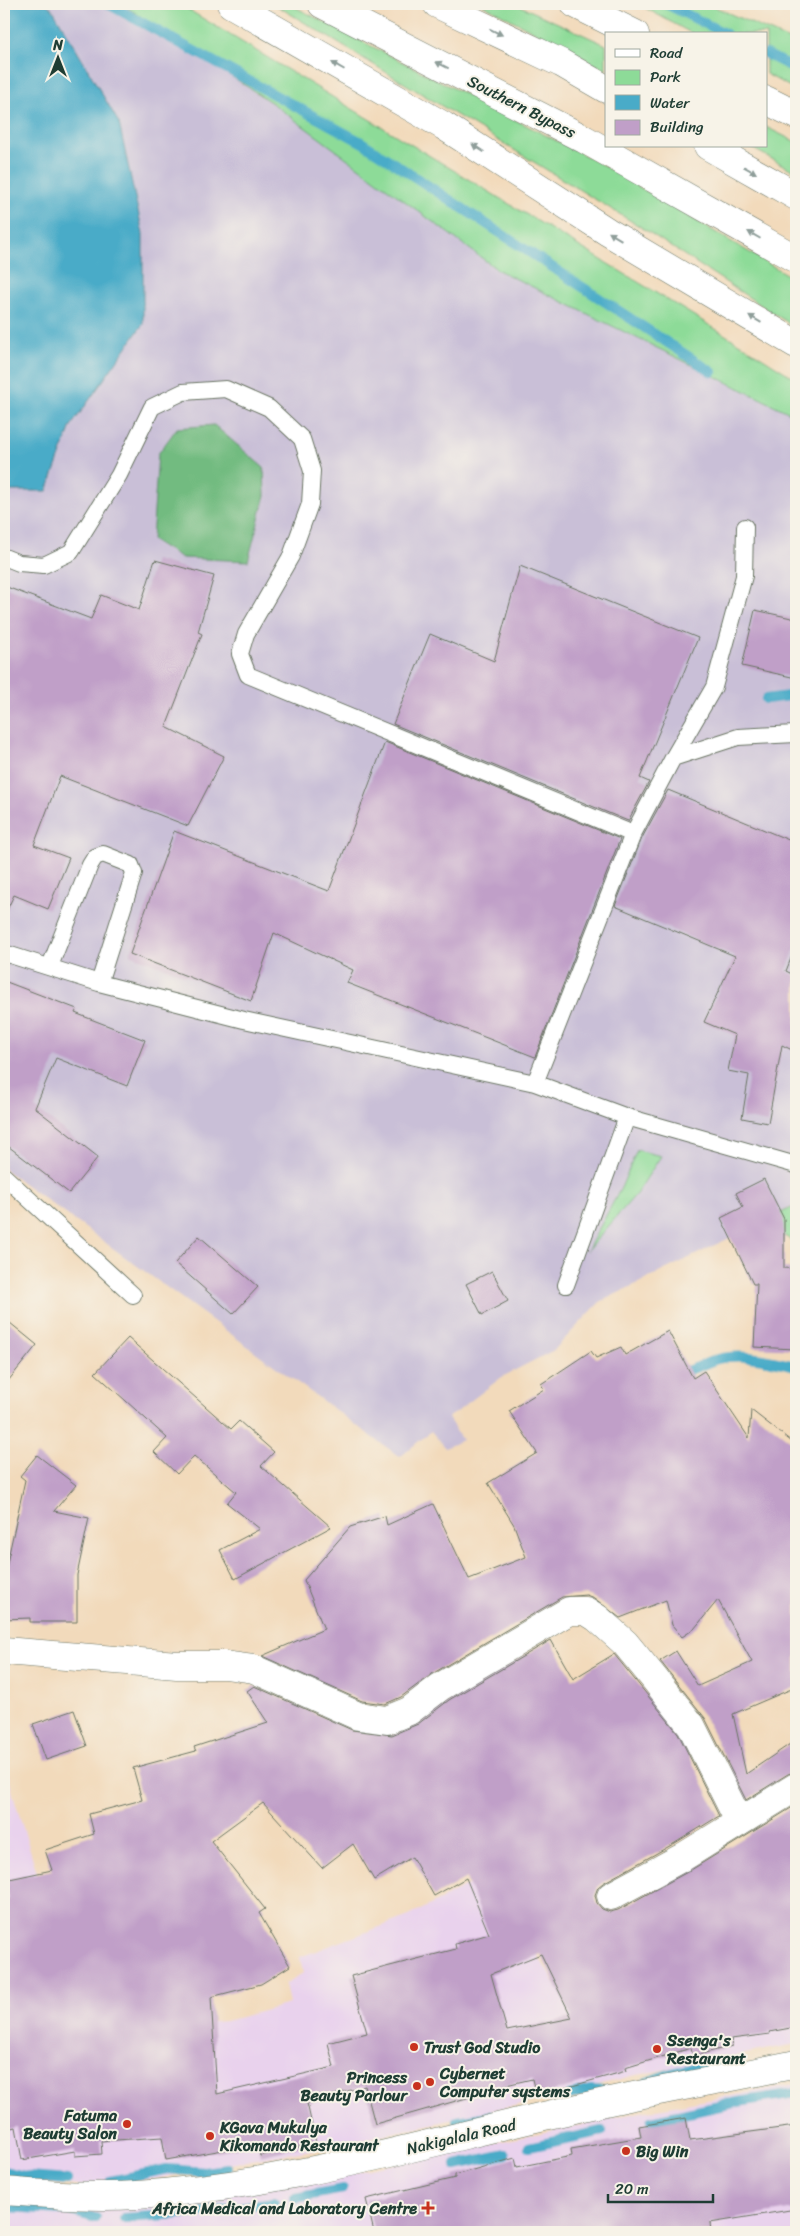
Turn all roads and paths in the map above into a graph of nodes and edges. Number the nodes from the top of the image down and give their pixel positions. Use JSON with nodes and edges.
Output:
{"nodes":[{"id":1,"x":231,"y":4,"type":"edge"},
{"id":2,"x":322,"y":4,"type":"edge"},
{"id":3,"x":436,"y":4,"type":"edge"},
{"id":4,"x":575,"y":4,"type":"edge"},
{"id":5,"x":631,"y":32,"type":"edge"},
{"id":6,"x":605,"y":88,"type":"edge"},
{"id":7,"x":768,"y":101,"type":"edge"},
{"id":8,"x":796,"y":115,"type":"edge"},
{"id":9,"x":712,"y":148,"type":"edge"},
{"id":10,"x":796,"y":196,"type":"edge"},
{"id":11,"x":796,"y":259,"type":"edge"},
{"id":12,"x":796,"y":344,"type":"edge"},
{"id":13,"x":745,"y":526,"type":"dead end"},
{"id":14,"x":4,"y":557,"type":"edge"},
{"id":15,"x":796,"y":734,"type":"edge"},
{"id":16,"x":674,"y":758,"type":"junction"},
{"id":17,"x":633,"y":834,"type":"junction"},
{"id":18,"x":4,"y":953,"type":"edge"},
{"id":19,"x":50,"y":966,"type":"junction"},
{"id":20,"x":99,"y":983,"type":"junction"},
{"id":21,"x":536,"y":1083,"type":"junction"},
{"id":22,"x":628,"y":1117,"type":"junction"},
{"id":23,"x":796,"y":1165,"type":"edge"},
{"id":24,"x":4,"y":1176,"type":"edge"},
{"id":25,"x":566,"y":1285,"type":"dead end"},
{"id":26,"x":133,"y":1295,"type":"dead end"},
{"id":27,"x":4,"y":1651,"type":"edge"},
{"id":28,"x":796,"y":1787,"type":"edge"},
{"id":29,"x":739,"y":1821,"type":"junction"},
{"id":30,"x":611,"y":1896,"type":"dead end"},
{"id":31,"x":796,"y":2064,"type":"edge"},
{"id":32,"x":4,"y":2191,"type":"edge"}],
"edges":[{"from":12,"to":1,"type":"main road","one_way":true},
{"from":11,"to":2,"type":"main road","name":"Southern Bypass","one_way":true},
{"from":3,"to":6,"type":"main road","one_way":true},
{"from":4,"to":5,"type":"main road"},
{"from":7,"to":8,"type":"main road"},
{"from":9,"to":10,"type":"main road","one_way":true},
{"from":13,"to":16,"type":"lane"},
{"from":14,"to":17,"type":"lane"},
{"from":15,"to":16,"type":"lane"},
{"from":16,"to":17,"type":"lane"},
{"from":17,"to":21,"type":"lane"},
{"from":18,"to":19,"type":"lane"},
{"from":19,"to":20,"type":"lane"},
{"from":19,"to":20,"type":"lane"},
{"from":20,"to":21,"type":"lane"},
{"from":21,"to":22,"type":"lane"},
{"from":22,"to":23,"type":"lane"},
{"from":22,"to":25,"type":"lane"},
{"from":24,"to":26,"type":"lane"},
{"from":27,"to":29,"type":"main road"},
{"from":28,"to":29,"type":"main road"},
{"from":29,"to":30,"type":"main road"},
{"from":31,"to":32,"type":"main road","name":"Nakigalala Road"}]}
